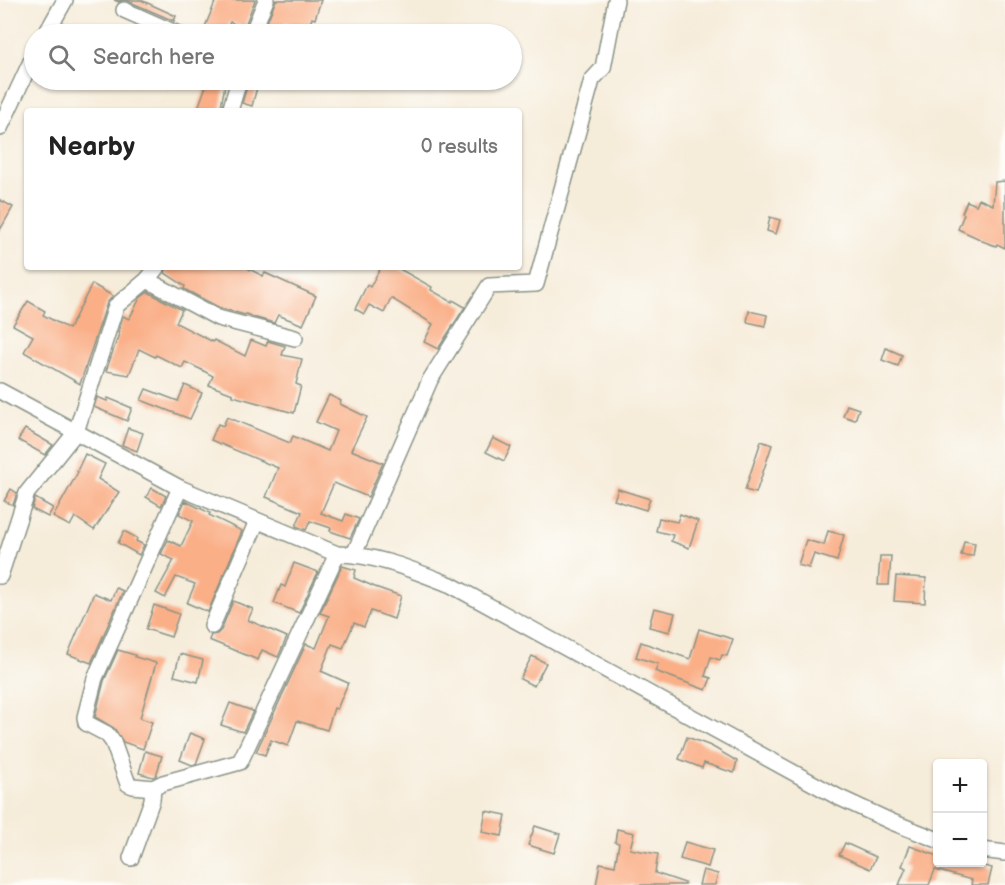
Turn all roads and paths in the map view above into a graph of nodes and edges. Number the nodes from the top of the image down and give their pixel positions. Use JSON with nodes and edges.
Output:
{"nodes":[{"id":1,"x":65,"y":0,"type":"edge"},
{"id":2,"x":266,"y":0,"type":"edge"},
{"id":3,"x":616,"y":0,"type":"edge"},
{"id":4,"x":124,"y":10,"type":"dead end"},
{"id":5,"x":52,"y":24,"type":"edge"},
{"id":6,"x":156,"y":24,"type":"edge"},
{"id":7,"x":256,"y":24,"type":"edge"},
{"id":8,"x":24,"y":76,"type":"edge"},
{"id":9,"x":236,"y":90,"type":"edge"},
{"id":10,"x":231,"y":108,"type":"edge"},
{"id":11,"x":0,"y":128,"type":"edge"},
{"id":12,"x":155,"y":270,"type":"edge"},
{"id":13,"x":147,"y":280,"type":"junction"},
{"id":14,"x":295,"y":338,"type":"dead end"},
{"id":15,"x":0,"y":391,"type":"edge"},
{"id":16,"x":76,"y":432,"type":"junction"},
{"id":17,"x":180,"y":488,"type":"junction"},
{"id":18,"x":257,"y":520,"type":"junction"},
{"id":19,"x":337,"y":554,"type":"junction"},
{"id":20,"x":354,"y":554,"type":"junction"},
{"id":21,"x":0,"y":576,"type":"edge"},
{"id":22,"x":212,"y":626,"type":"dead end"},
{"id":23,"x":153,"y":788,"type":"junction"},
{"id":24,"x":933,"y":838,"type":"edge"},
{"id":25,"x":987,"y":851,"type":"edge"},
{"id":26,"x":1005,"y":853,"type":"edge"},
{"id":27,"x":131,"y":858,"type":"dead end"}],
"edges":[{"from":1,"to":5,"type":"street"},
{"from":2,"to":7,"type":"street"},
{"from":3,"to":20,"type":"street"},
{"from":4,"to":6,"type":"street"},
{"from":8,"to":11,"type":"street"},
{"from":9,"to":10,"type":"street"},
{"from":12,"to":13,"type":"street"},
{"from":13,"to":14,"type":"street"},
{"from":13,"to":16,"type":"street"},
{"from":15,"to":16,"type":"street"},
{"from":16,"to":17,"type":"street"},
{"from":16,"to":21,"type":"street"},
{"from":17,"to":18,"type":"street"},
{"from":17,"to":23,"type":"street"},
{"from":18,"to":19,"type":"street"},
{"from":18,"to":22,"type":"street"},
{"from":19,"to":20,"type":"street"},
{"from":19,"to":23,"type":"street"},
{"from":20,"to":24,"type":"street"},
{"from":23,"to":27,"type":"street"},
{"from":25,"to":26,"type":"street"}]}
